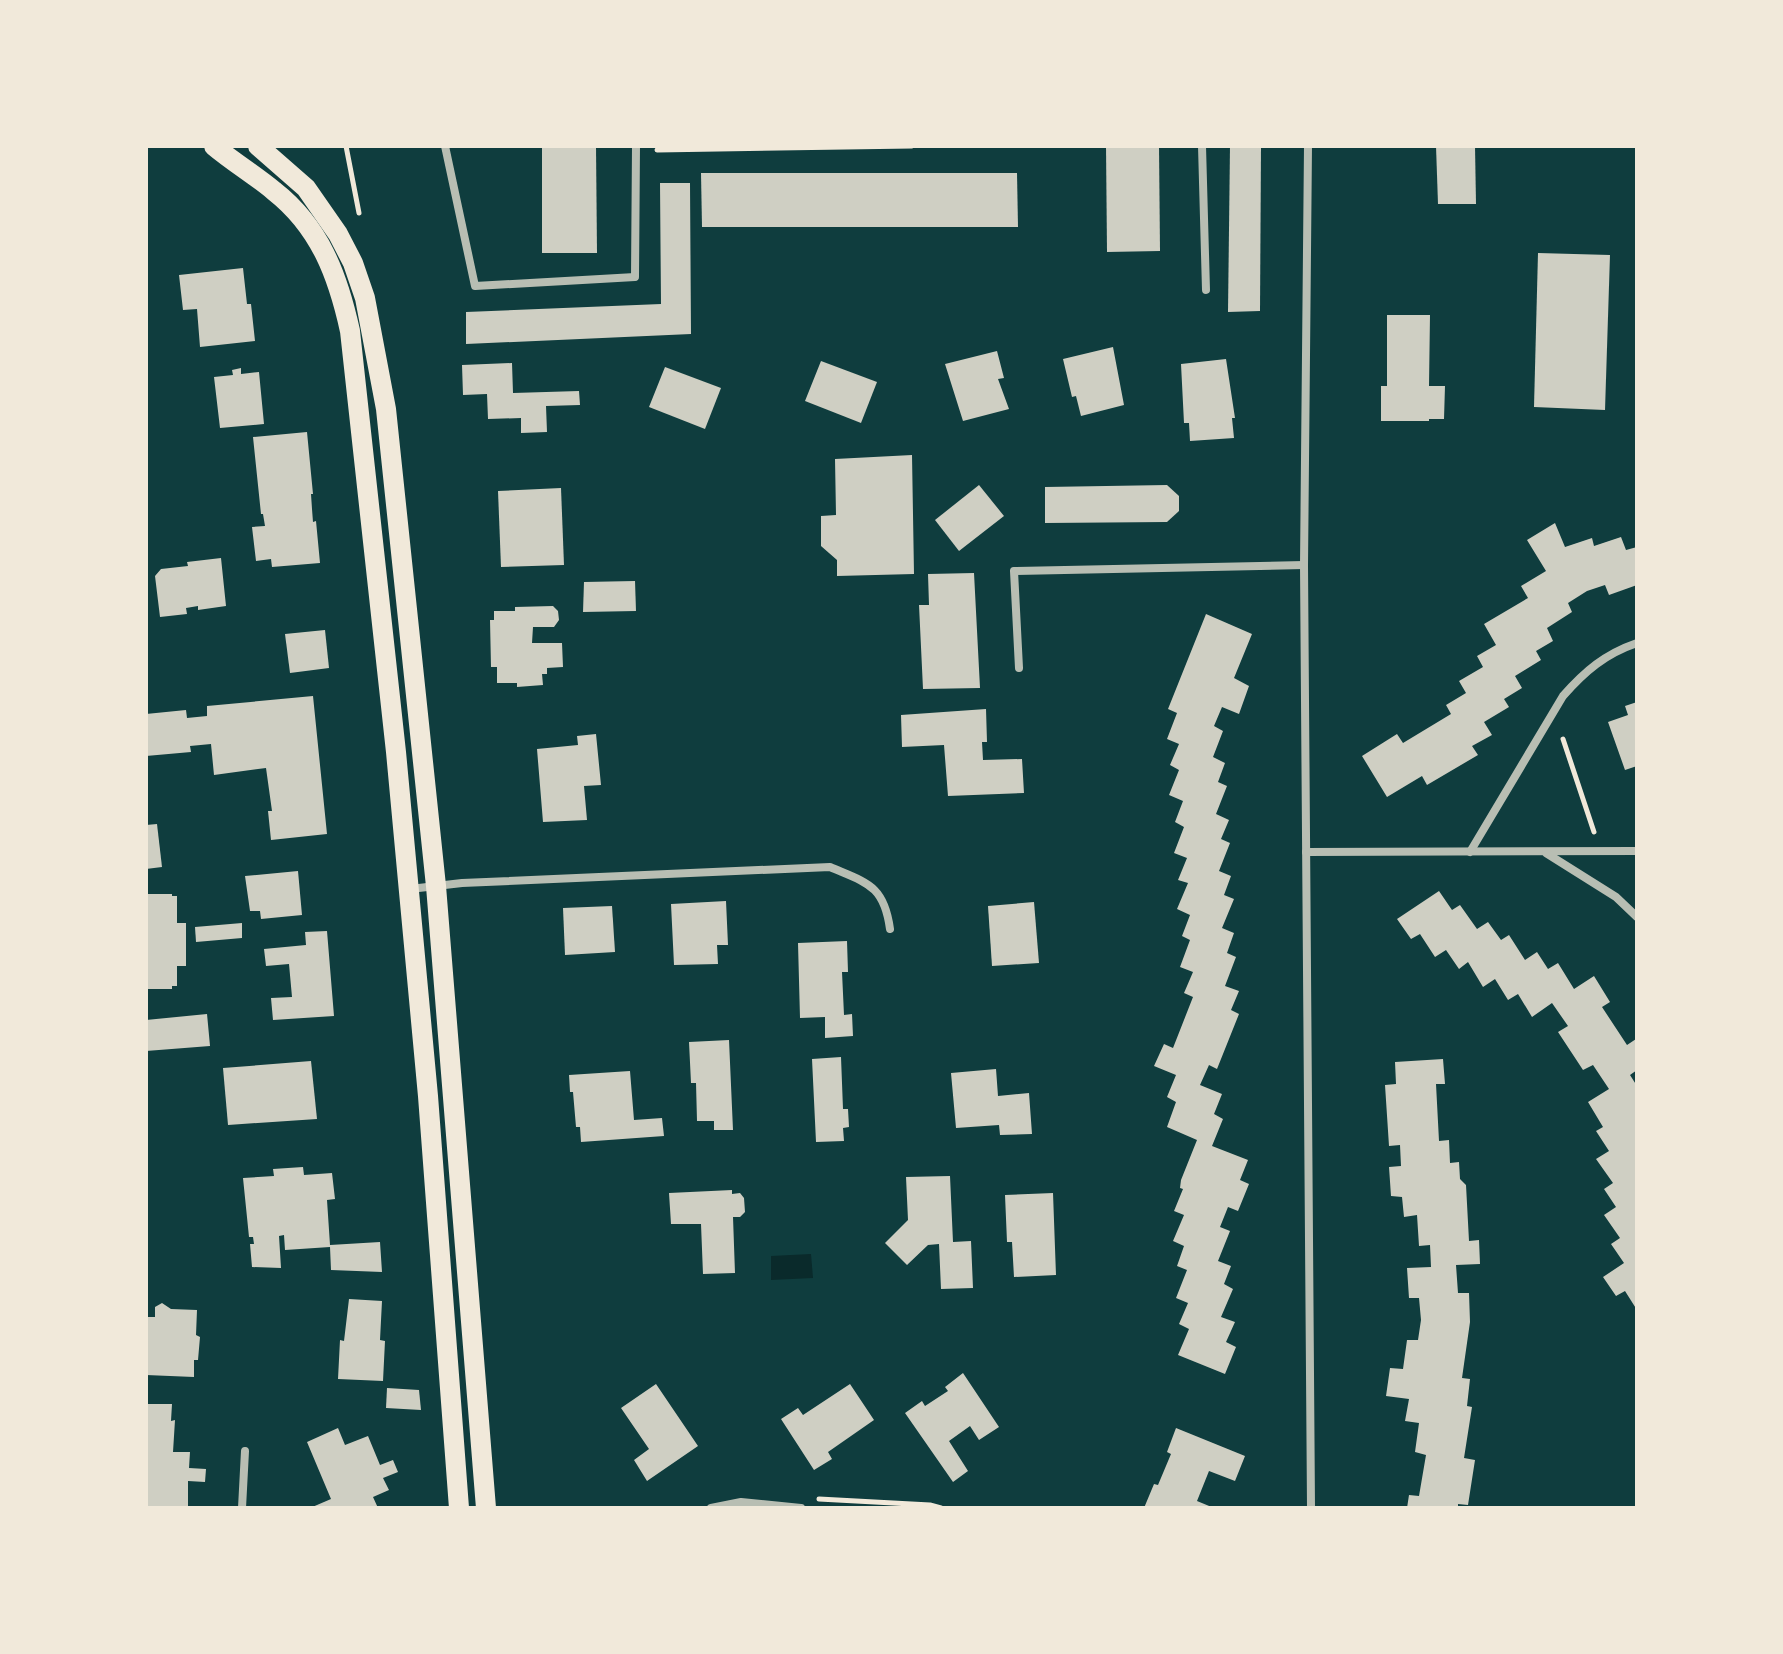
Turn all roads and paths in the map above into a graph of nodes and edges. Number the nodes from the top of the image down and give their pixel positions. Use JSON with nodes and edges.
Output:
{"nodes":[{"id":1,"x":214,"y":146,"type":"edge"},
{"id":2,"x":258,"y":146,"type":"edge"},
{"id":3,"x":445,"y":146,"type":"edge"},
{"id":4,"x":901,"y":146,"type":"edge"},
{"id":5,"x":912,"y":146,"type":"edge"},
{"id":6,"x":1202,"y":146,"type":"edge"},
{"id":7,"x":1308,"y":146,"type":"edge"},
{"id":8,"x":748,"y":147,"type":"edge"},
{"id":9,"x":818,"y":147,"type":"edge"},
{"id":10,"x":636,"y":148,"type":"edge"},
{"id":11,"x":1206,"y":290,"type":"dead end"},
{"id":12,"x":1304,"y":565,"type":"junction"},
{"id":13,"x":1637,"y":643,"type":"edge"},
{"id":14,"x":1019,"y":668,"type":"dead end"},
{"id":15,"x":1554,"y":712,"type":"junction"},
{"id":16,"x":1637,"y":851,"type":"edge"},
{"id":17,"x":1306,"y":852,"type":"junction"},
{"id":18,"x":1470,"y":852,"type":"junction"},
{"id":19,"x":1545,"y":852,"type":"junction"},
{"id":20,"x":1600,"y":852,"type":"junction"},
{"id":21,"x":436,"y":886,"type":"junction"},
{"id":22,"x":409,"y":889,"type":"junction"},
{"id":23,"x":1637,"y":917,"type":"edge"},
{"id":24,"x":890,"y":929,"type":"dead end"},
{"id":25,"x":245,"y":1451,"type":"dead end"},
{"id":26,"x":242,"y":1508,"type":"edge"},
{"id":27,"x":459,"y":1508,"type":"edge"},
{"id":28,"x":486,"y":1508,"type":"edge"},
{"id":29,"x":711,"y":1508,"type":"edge"},
{"id":30,"x":801,"y":1508,"type":"edge"},
{"id":31,"x":1311,"y":1508,"type":"edge"}],
"edges":[{"from":1,"to":22,"type":"main road"},
{"from":2,"to":21,"type":"main road"},
{"from":3,"to":10,"type":"street"},
{"from":4,"to":5,"type":"path"},
{"from":4,"to":9,"type":"path"},
{"from":6,"to":11,"type":"street"},
{"from":7,"to":12,"type":"street"},
{"from":8,"to":9,"type":"path"},
{"from":8,"to":10,"type":"path"},
{"from":12,"to":14,"type":"street"},
{"from":12,"to":17,"type":"street"},
{"from":13,"to":15,"type":"street"},
{"from":15,"to":18,"type":"street"},
{"from":15,"to":20,"type":"path"},
{"from":16,"to":20,"type":"street"},
{"from":17,"to":18,"type":"street"},
{"from":17,"to":31,"type":"street"},
{"from":18,"to":19,"type":"street"},
{"from":19,"to":20,"type":"street"},
{"from":19,"to":23,"type":"street"},
{"from":21,"to":22,"type":"street"},
{"from":21,"to":24,"type":"street"},
{"from":21,"to":28,"type":"main road"},
{"from":22,"to":27,"type":"main road"},
{"from":25,"to":26,"type":"street"},
{"from":29,"to":30,"type":"street"}]}
